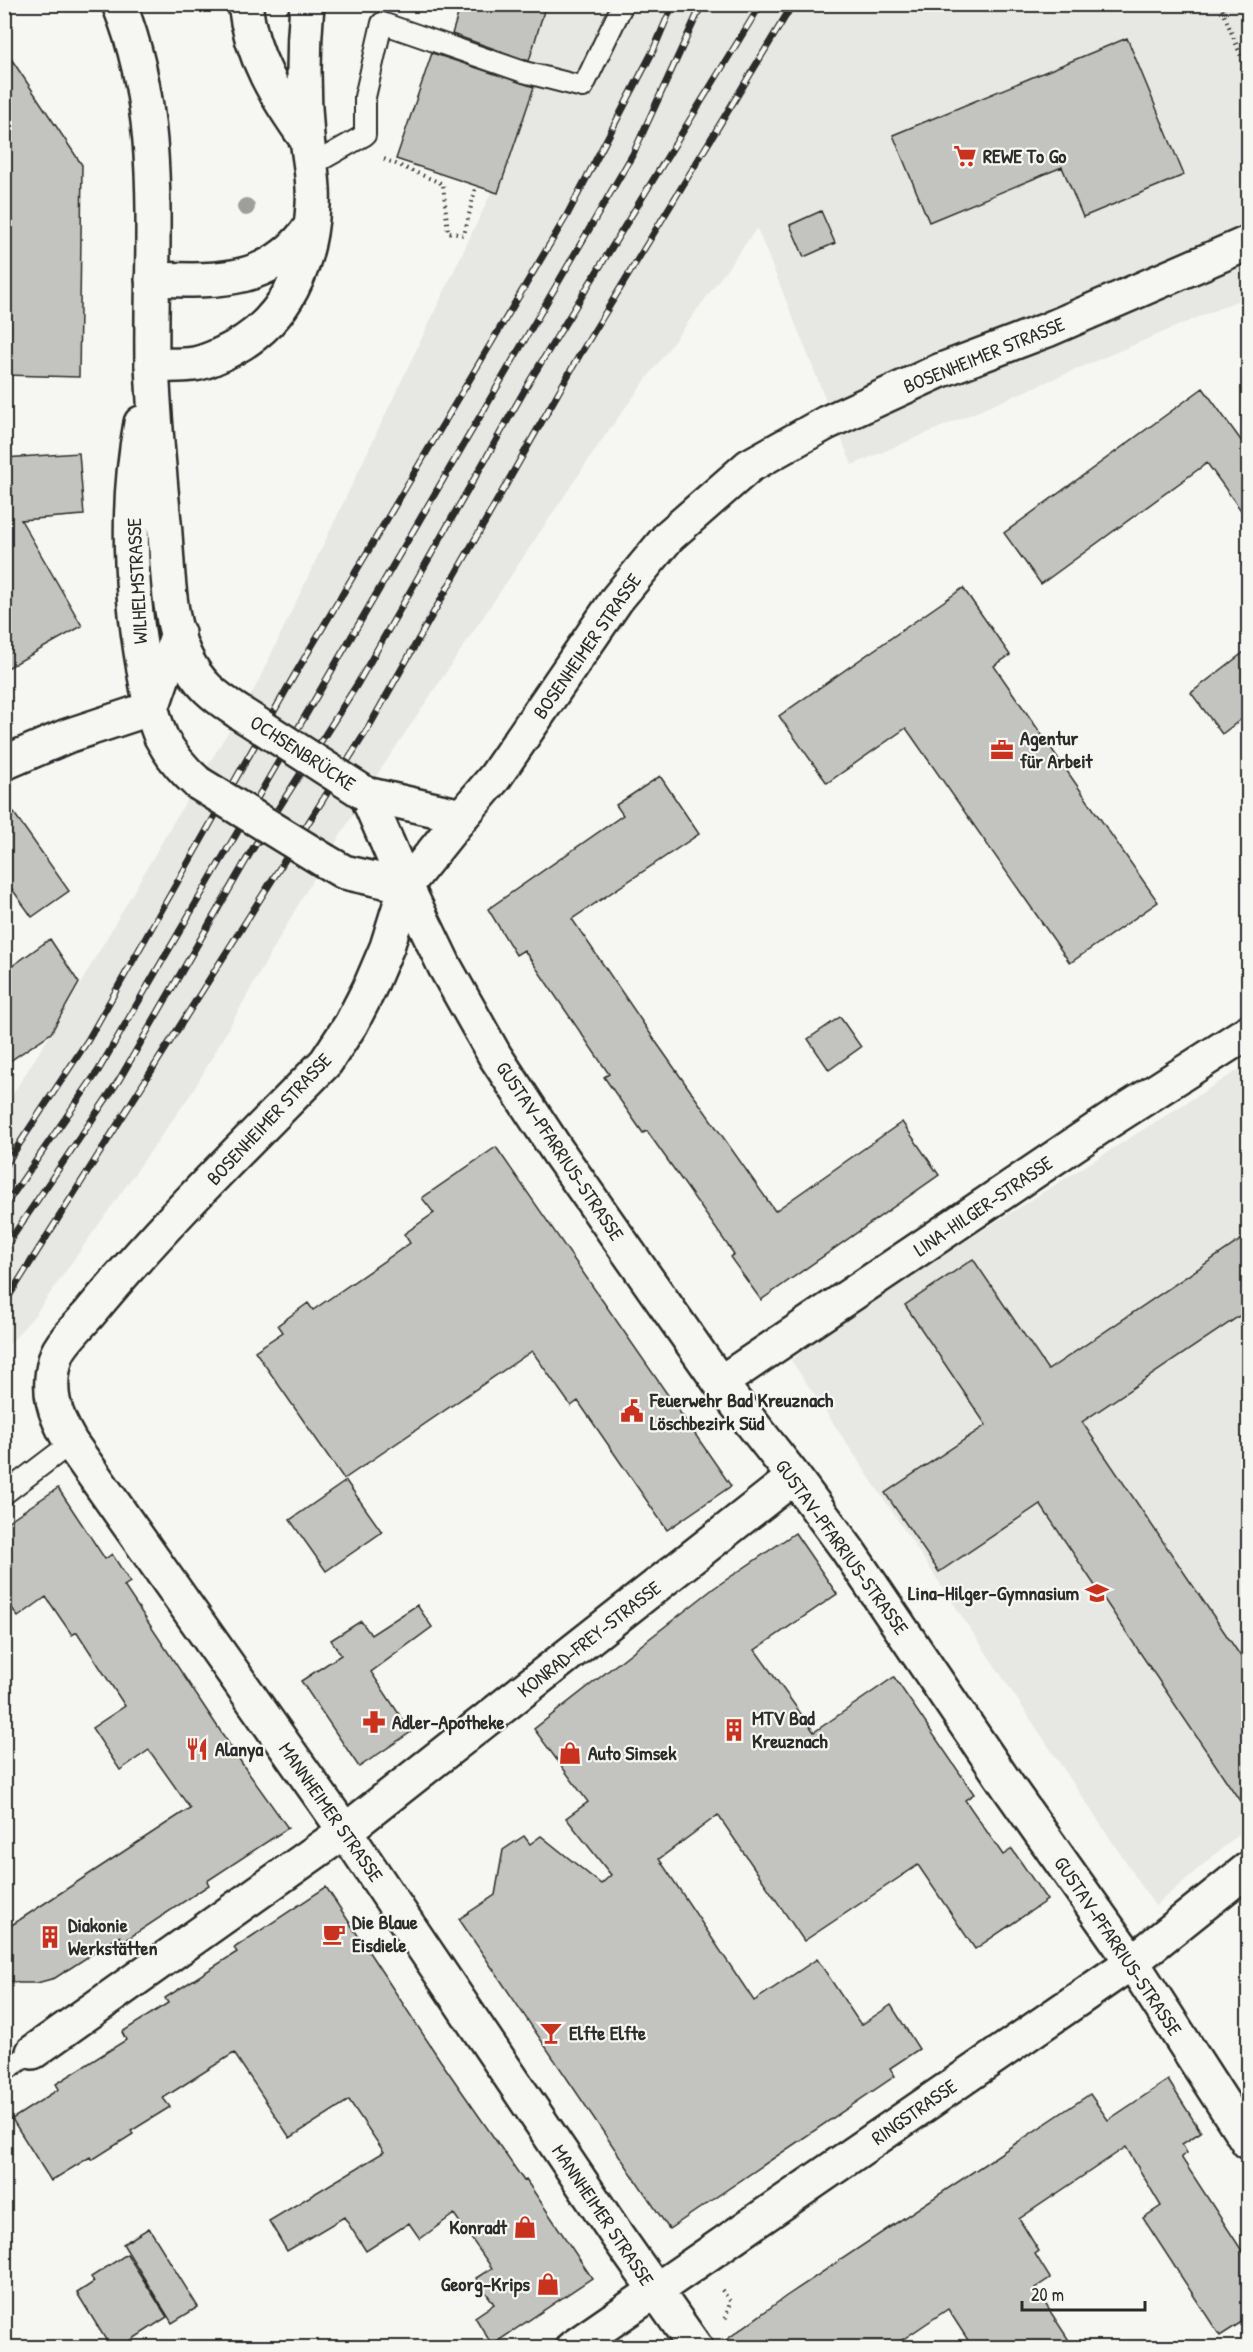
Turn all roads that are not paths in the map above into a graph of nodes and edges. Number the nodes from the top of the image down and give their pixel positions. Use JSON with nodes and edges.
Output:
{"nodes":[{"id":1,"x":119,"y":4,"type":"edge"},
{"id":2,"x":622,"y":4,"type":"edge"},
{"id":3,"x":306,"y":16,"type":"edge"},
{"id":4,"x":246,"y":17,"type":"edge"},
{"id":5,"x":310,"y":152,"type":"junction"},
{"id":6,"x":312,"y":225,"type":"junction"},
{"id":7,"x":1248,"y":243,"type":"edge"},
{"id":8,"x":152,"y":279,"type":"junction"},
{"id":9,"x":152,"y":365,"type":"junction"},
{"id":10,"x":178,"y":633,"type":"junction"},
{"id":11,"x":152,"y":708,"type":"junction"},
{"id":12,"x":240,"y":713,"type":"joint"},
{"id":13,"x":4,"y":763,"type":"edge"},
{"id":14,"x":366,"y":794,"type":"junction"},
{"id":15,"x":462,"y":816,"type":"junction"},
{"id":16,"x":406,"y":886,"type":"junction"},
{"id":17,"x":1245,"y":1034,"type":"edge"},
{"id":18,"x":121,"y":1275,"type":"joint"},
{"id":19,"x":720,"y":1383,"type":"junction"},
{"id":20,"x":71,"y":1443,"type":"junction"},
{"id":21,"x":794,"y":1478,"type":"junction"},
{"id":22,"x":4,"y":1494,"type":"edge"},
{"id":23,"x":345,"y":1831,"type":"junction"},
{"id":24,"x":1248,"y":1869,"type":"edge"},
{"id":25,"x":1132,"y":1962,"type":"junction"},
{"id":26,"x":33,"y":2052,"type":"joint"},
{"id":27,"x":4,"y":2071,"type":"edge"},
{"id":28,"x":1248,"y":2142,"type":"edge"},
{"id":29,"x":656,"y":2290,"type":"junction"},
{"id":30,"x":572,"y":2348,"type":"edge"},
{"id":31,"x":696,"y":2348,"type":"edge"}],
"edges":[{"from":1,"to":8,"type":"street","name":"WILHELMSTRASSE"},
{"from":2,"to":5,"type":"lane"},
{"from":3,"to":4,"type":"street"},
{"from":3,"to":5,"type":"street"},
{"from":4,"to":5,"type":"street"},
{"from":5,"to":6,"type":"street"},
{"from":6,"to":8,"type":"street"},
{"from":6,"to":9,"type":"street"},
{"from":7,"to":15,"type":"street","name":"BOSENHEIMER STRASSE"},
{"from":8,"to":9,"type":"street","name":"WILHELMSTRASSE"},
{"from":9,"to":10,"type":"street","name":"WILHELMSTRASSE"},
{"from":9,"to":11,"type":"street","name":"WILHELMSTRASSE"},
{"from":10,"to":11,"type":"street"},
{"from":10,"to":12,"type":"street","name":"WILHELMSTRASSE"},
{"from":11,"to":13,"type":"street"},
{"from":11,"to":16,"type":"street","name":"WILHELMSTRASSE","bridge":true},
{"from":12,"to":14,"type":"street","name":"OCHSENBRÜCKE","bridge":true},
{"from":14,"to":15,"type":"street"},
{"from":14,"to":16,"type":"street"},
{"from":15,"to":16,"type":"street","name":"BOSENHEIMER STRASSE"},
{"from":16,"to":18,"type":"street","name":"BOSENHEIMER STRASSE"},
{"from":16,"to":19,"type":"street","name":"GUSTAV-PFARRIUS-STRASSE"},
{"from":17,"to":19,"type":"street","name":"LINA-HILGER-STRASSE"},
{"from":18,"to":20,"type":"street","name":"MANNHEIMER STRASSE"},
{"from":19,"to":21,"type":"street","name":"GUSTAV-PFARRIUS-STRASSE"},
{"from":20,"to":22,"type":"lane"},
{"from":20,"to":23,"type":"street","name":"MANNHEIMER STRASSE"},
{"from":21,"to":23,"type":"street","name":"KONRAD-FREY-STRASSE"},
{"from":21,"to":25,"type":"street","name":"GUSTAV-PFARRIUS-STRASSE"},
{"from":23,"to":26,"type":"street","name":"KONRAD-FREY-STRASSE"},
{"from":23,"to":29,"type":"street","name":"MANNHEIMER STRASSE"},
{"from":24,"to":25,"type":"street","name":"RINGSTRASSE"},
{"from":25,"to":28,"type":"street","name":"GUSTAV-PFARRIUS-STRASSE"},
{"from":25,"to":29,"type":"street","name":"RINGSTRASSE"},
{"from":26,"to":27,"type":"lane"},
{"from":29,"to":30,"type":"street","name":"RINGSTRASSE"},
{"from":29,"to":31,"type":"street","name":"MANNHEIMER STRASSE"}]}
